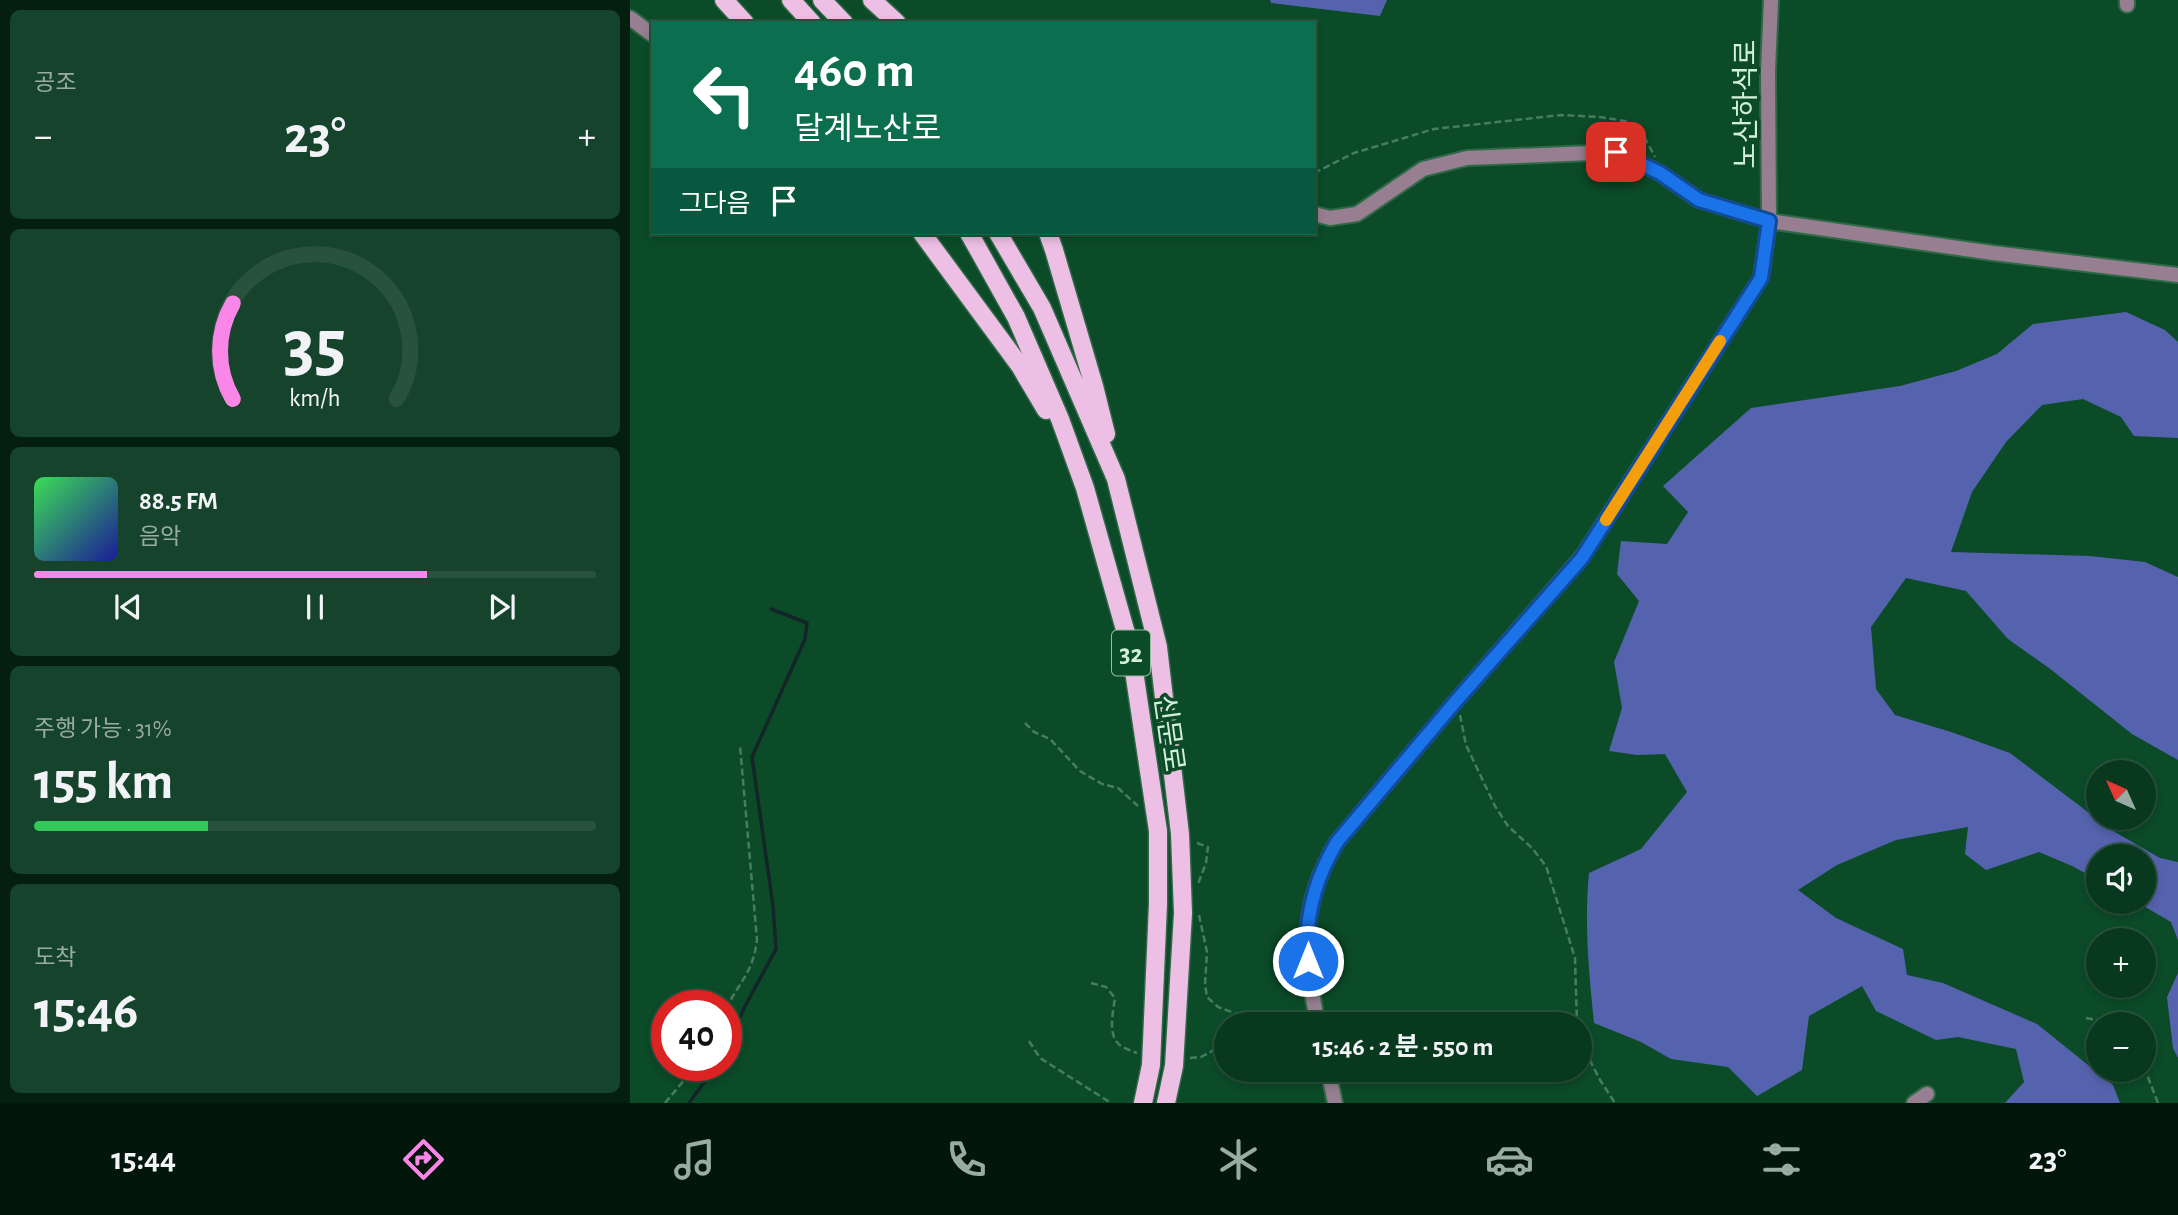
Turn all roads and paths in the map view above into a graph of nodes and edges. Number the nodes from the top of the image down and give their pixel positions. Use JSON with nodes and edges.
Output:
{"nodes":[{"id":1,"x":724,"y":0,"type":"edge"},
{"id":2,"x":790,"y":0,"type":"edge"},
{"id":3,"x":822,"y":0,"type":"edge"},
{"id":4,"x":872,"y":0,"type":"edge"},
{"id":5,"x":1770,"y":0,"type":"edge"},
{"id":6,"x":630,"y":18,"type":"edge"},
{"id":7,"x":743,"y":21,"type":"edge"},
{"id":8,"x":810,"y":21,"type":"edge"},
{"id":9,"x":842,"y":21,"type":"edge"},
{"id":10,"x":895,"y":21,"type":"edge"},
{"id":11,"x":651,"y":34,"type":"edge"},
{"id":12,"x":1316,"y":172,"type":"edge"},
{"id":13,"x":1660,"y":173,"type":"junction"},
{"id":14,"x":1316,"y":214,"type":"edge"},
{"id":15,"x":1769,"y":221,"type":"junction"},
{"id":16,"x":923,"y":235,"type":"edge"},
{"id":17,"x":970,"y":235,"type":"edge"},
{"id":18,"x":999,"y":235,"type":"edge"},
{"id":19,"x":1049,"y":235,"type":"edge"},
{"id":20,"x":2178,"y":275,"type":"edge"},
{"id":21,"x":1074,"y":460,"type":"junction"},
{"id":22,"x":1116,"y":479,"type":"junction"},
{"id":23,"x":1456,"y":701,"type":"junction"},
{"id":24,"x":1025,"y":723,"type":"dead end"},
{"id":25,"x":740,"y":746,"type":"dead end"},
{"id":26,"x":1138,"y":806,"type":"dead end"},
{"id":27,"x":1197,"y":843,"type":"dead end"},
{"id":28,"x":1196,"y":889,"type":"dead end"},
{"id":29,"x":1199,"y":913,"type":"dead end"},
{"id":30,"x":1091,"y":983,"type":"dead end"},
{"id":31,"x":737,"y":990,"type":"edge"},
{"id":32,"x":1232,"y":1012,"type":"edge"},
{"id":33,"x":1316,"y":1012,"type":"edge"},
{"id":34,"x":1575,"y":1012,"type":"edge"},
{"id":35,"x":1029,"y":1041,"type":"dead end"},
{"id":36,"x":1214,"y":1050,"type":"edge"},
{"id":37,"x":1137,"y":1053,"type":"dead end"},
{"id":38,"x":1190,"y":1058,"type":"dead end"},
{"id":39,"x":1592,"y":1064,"type":"edge"},
{"id":40,"x":683,"y":1081,"type":"edge"},
{"id":41,"x":1331,"y":1082,"type":"edge"},
{"id":42,"x":2150,"y":1082,"type":"edge"},
{"id":43,"x":665,"y":1103,"type":"edge"},
{"id":44,"x":1108,"y":1103,"type":"edge"},
{"id":45,"x":1143,"y":1103,"type":"edge"},
{"id":46,"x":1167,"y":1103,"type":"edge"},
{"id":47,"x":1335,"y":1103,"type":"edge"},
{"id":48,"x":1615,"y":1103,"type":"edge"},
{"id":49,"x":2158,"y":1103,"type":"edge"}],
"edges":[{"from":1,"to":7,"type":"main road"},
{"from":2,"to":8,"type":"main road"},
{"from":3,"to":9,"type":"main road"},
{"from":4,"to":10,"type":"main road"},
{"from":5,"to":15,"type":"street","name":"노산하석로"},
{"from":6,"to":11,"type":"street"},
{"from":12,"to":13,"type":"path"},
{"from":13,"to":14,"type":"street"},
{"from":13,"to":15,"type":"street"},
{"from":15,"to":20,"type":"street"},
{"from":15,"to":23,"type":"street","name":"노산하석로"},
{"from":16,"to":21,"type":"main road"},
{"from":17,"to":21,"type":"main road","name":"신문로","number":"32"},
{"from":18,"to":22,"type":"main road","name":"신문로","number":"32"},
{"from":19,"to":22,"type":"main road"},
{"from":21,"to":45,"type":"main road","name":"신문로","number":"32"},
{"from":22,"to":46,"type":"main road","name":"신문로","number":"32"},
{"from":23,"to":33,"type":"street","name":"노산하석로"},
{"from":23,"to":34,"type":"path"},
{"from":24,"to":26,"type":"path"},
{"from":25,"to":31,"type":"path"},
{"from":27,"to":28,"type":"path"},
{"from":29,"to":32,"type":"path"},
{"from":30,"to":37,"type":"path"},
{"from":35,"to":44,"type":"path"},
{"from":36,"to":38,"type":"path"},
{"from":39,"to":48,"type":"path"},
{"from":40,"to":43,"type":"path"},
{"from":41,"to":47,"type":"street"},
{"from":42,"to":49,"type":"path"}]}
